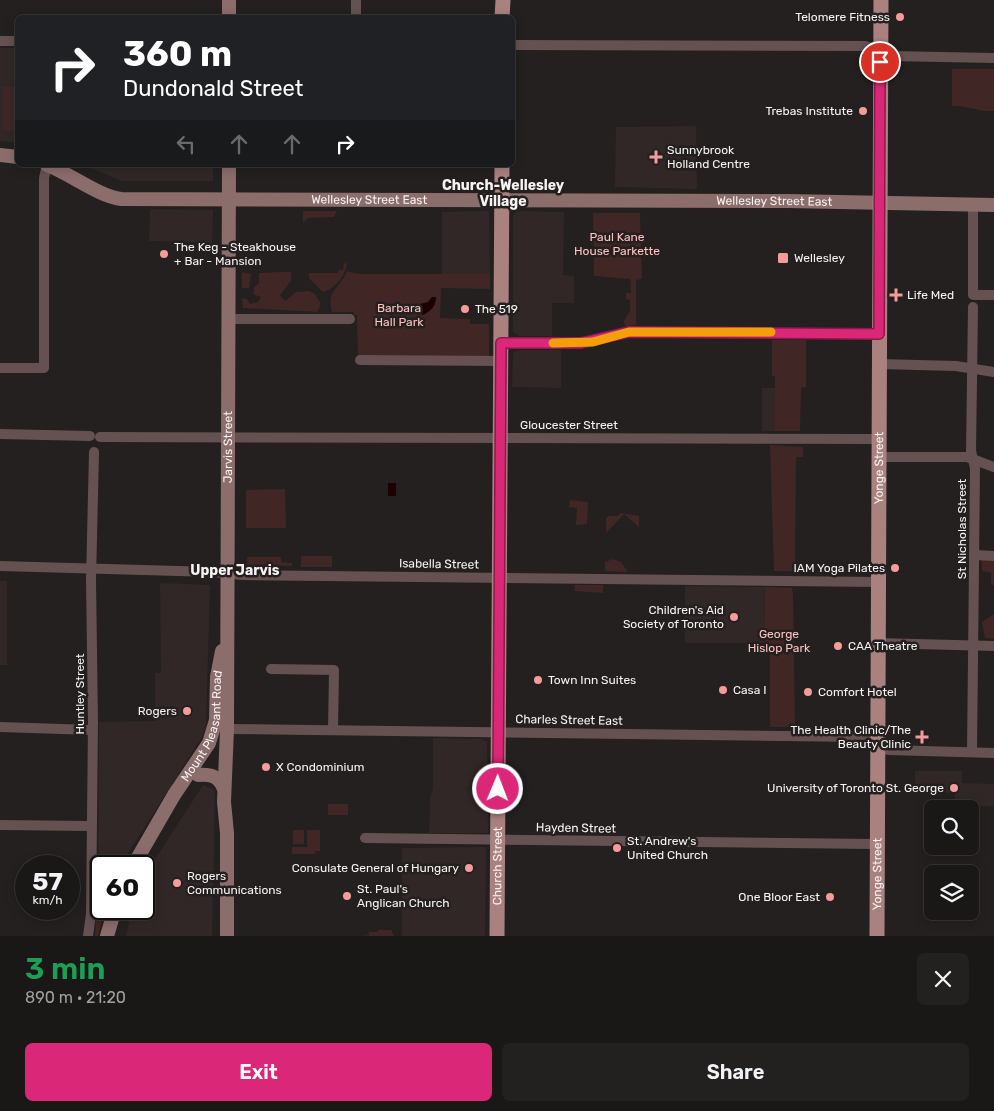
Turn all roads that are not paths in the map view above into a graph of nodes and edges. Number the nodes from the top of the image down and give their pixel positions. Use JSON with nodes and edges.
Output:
{"nodes":[{"id":1,"x":230,"y":0,"type":"edge"},
{"id":2,"x":356,"y":0,"type":"edge"},
{"id":3,"x":502,"y":0,"type":"edge"},
{"id":4,"x":881,"y":0,"type":"edge"},
{"id":5,"x":229,"y":15,"type":"edge"},
{"id":6,"x":356,"y":15,"type":"edge"},
{"id":7,"x":502,"y":15,"type":"edge"},
{"id":8,"x":0,"y":41,"type":"edge"},
{"id":9,"x":15,"y":41,"type":"edge"},
{"id":10,"x":515,"y":45,"type":"edge"},
{"id":11,"x":880,"y":50,"type":"junction"},
{"id":12,"x":994,"y":58,"type":"edge"},
{"id":13,"x":0,"y":155,"type":"edge"},
{"id":14,"x":15,"y":157,"type":"edge"},
{"id":15,"x":47,"y":167,"type":"edge"},
{"id":16,"x":51,"y":167,"type":"edge"},
{"id":17,"x":229,"y":167,"type":"edge"},
{"id":18,"x":502,"y":167,"type":"edge"},
{"id":19,"x":502,"y":199,"type":"junction"},
{"id":20,"x":229,"y":200,"type":"junction"},
{"id":21,"x":880,"y":203,"type":"junction"},
{"id":22,"x":973,"y":205,"type":"junction"},
{"id":23,"x":994,"y":205,"type":"edge"},
{"id":24,"x":994,"y":295,"type":"edge"},
{"id":25,"x":973,"y":307,"type":"dead end"},
{"id":26,"x":229,"y":319,"type":"junction"},
{"id":27,"x":350,"y":319,"type":"dead end"},
{"id":28,"x":879,"y":334,"type":"junction"},
{"id":29,"x":501,"y":343,"type":"junction"},
{"id":30,"x":360,"y":360,"type":"dead end"},
{"id":31,"x":501,"y":361,"type":"junction"},
{"id":32,"x":879,"y":364,"type":"junction"},
{"id":33,"x":0,"y":368,"type":"edge"},
{"id":34,"x":973,"y":368,"type":"junction"},
{"id":35,"x":994,"y":372,"type":"edge"},
{"id":36,"x":0,"y":434,"type":"edge"},
{"id":37,"x":228,"y":436,"type":"junction"},
{"id":38,"x":501,"y":437,"type":"junction"},
{"id":39,"x":879,"y":439,"type":"junction"},
{"id":40,"x":94,"y":452,"type":"dead end"},
{"id":41,"x":879,"y":457,"type":"junction"},
{"id":42,"x":974,"y":458,"type":"junction"},
{"id":43,"x":994,"y":468,"type":"edge"},
{"id":44,"x":975,"y":555,"type":"junction"},
{"id":45,"x":994,"y":556,"type":"edge"},
{"id":46,"x":0,"y":566,"type":"edge"},
{"id":47,"x":91,"y":569,"type":"junction"},
{"id":48,"x":229,"y":574,"type":"junction"},
{"id":49,"x":500,"y":577,"type":"junction"},
{"id":50,"x":878,"y":582,"type":"junction"},
{"id":51,"x":228,"y":618,"type":"junction"},
{"id":52,"x":877,"y":644,"type":"junction"},
{"id":53,"x":974,"y":645,"type":"junction"},
{"id":54,"x":994,"y":646,"type":"edge"},
{"id":55,"x":271,"y":669,"type":"dead end"},
{"id":56,"x":0,"y":728,"type":"edge"},
{"id":57,"x":228,"y":729,"type":"junction"},
{"id":58,"x":333,"y":729,"type":"junction"},
{"id":59,"x":92,"y":730,"type":"junction"},
{"id":60,"x":498,"y":731,"type":"junction"},
{"id":61,"x":878,"y":744,"type":"junction"},
{"id":62,"x":972,"y":752,"type":"junction"},
{"id":63,"x":994,"y":753,"type":"edge"},
{"id":64,"x":198,"y":776,"type":"junction"},
{"id":65,"x":224,"y":789,"type":"junction"},
{"id":66,"x":0,"y":825,"type":"edge"},
{"id":67,"x":91,"y":826,"type":"junction"},
{"id":68,"x":156,"y":826,"type":"junction"},
{"id":69,"x":227,"y":832,"type":"junction"},
{"id":70,"x":365,"y":838,"type":"dead end"},
{"id":71,"x":497,"y":840,"type":"junction"},
{"id":72,"x":876,"y":844,"type":"junction"},
{"id":73,"x":139,"y":855,"type":"edge"},
{"id":74,"x":112,"y":920,"type":"edge"},
{"id":75,"x":116,"y":920,"type":"edge"},
{"id":76,"x":88,"y":936,"type":"edge"},
{"id":77,"x":107,"y":936,"type":"edge"},
{"id":78,"x":117,"y":936,"type":"edge"},
{"id":79,"x":227,"y":936,"type":"edge"},
{"id":80,"x":498,"y":936,"type":"edge"},
{"id":81,"x":877,"y":936,"type":"edge"}],
"edges":[{"from":1,"to":5,"type":"main road"},
{"from":2,"to":6,"type":"street"},
{"from":3,"to":7,"type":"main road"},
{"from":4,"to":11,"type":"main road","name":"Yonge Street"},
{"from":8,"to":9,"type":"street"},
{"from":10,"to":11,"type":"street"},
{"from":11,"to":12,"type":"street"},
{"from":11,"to":21,"type":"main road","name":"Yonge Street"},
{"from":13,"to":14,"type":"main road"},
{"from":15,"to":33,"type":"street"},
{"from":16,"to":20,"type":"main road","name":"Wellesley Street East"},
{"from":17,"to":20,"type":"main road","name":"Jarvis Street"},
{"from":18,"to":19,"type":"main road","name":"Church Street"},
{"from":19,"to":20,"type":"main road","name":"Wellesley Street East"},
{"from":19,"to":21,"type":"main road","name":"Wellesley Street East"},
{"from":19,"to":29,"type":"main road","name":"Church Street"},
{"from":20,"to":26,"type":"main road","name":"Jarvis Street"},
{"from":21,"to":22,"type":"main road","name":"Wellesley Street East"},
{"from":21,"to":28,"type":"main road","name":"Yonge Street"},
{"from":22,"to":23,"type":"main road","name":"Wellesley Street East"},
{"from":22,"to":24,"type":"street"},
{"from":25,"to":34,"type":"street","name":"St Nicholas Street"},
{"from":26,"to":27,"type":"street"},
{"from":26,"to":37,"type":"main road","name":"Jarvis Street"},
{"from":28,"to":29,"type":"street"},
{"from":28,"to":32,"type":"main road","name":"Yonge Street"},
{"from":29,"to":31,"type":"main road","name":"Church Street"},
{"from":30,"to":31,"type":"street"},
{"from":31,"to":38,"type":"main road","name":"Church Street"},
{"from":32,"to":34,"type":"street"},
{"from":32,"to":39,"type":"main road","name":"Yonge Street"},
{"from":34,"to":35,"type":"street"},
{"from":34,"to":42,"type":"street","name":"St Nicholas Street"},
{"from":36,"to":37,"type":"street","name":"Gloucester Street"},
{"from":37,"to":38,"type":"street","name":"Gloucester Street"},
{"from":37,"to":48,"type":"main road","name":"Jarvis Street"},
{"from":38,"to":39,"type":"street","name":"Gloucester Street"},
{"from":38,"to":49,"type":"main road","name":"Church Street"},
{"from":39,"to":41,"type":"main road","name":"Yonge Street"},
{"from":40,"to":47,"type":"street","name":"Huntley Street"},
{"from":41,"to":42,"type":"street"},
{"from":41,"to":50,"type":"main road","name":"Yonge Street"},
{"from":42,"to":43,"type":"street"},
{"from":42,"to":44,"type":"street","name":"St Nicholas Street"},
{"from":44,"to":45,"type":"street"},
{"from":44,"to":53,"type":"street","name":"St Nicholas Street"},
{"from":46,"to":47,"type":"street","name":"Isabella Street"},
{"from":47,"to":48,"type":"street","name":"Isabella Street"},
{"from":47,"to":59,"type":"street","name":"Huntley Street"},
{"from":48,"to":49,"type":"street","name":"Isabella Street"},
{"from":48,"to":51,"type":"main road","name":"Jarvis Street"},
{"from":49,"to":50,"type":"street","name":"Isabella Street"},
{"from":49,"to":60,"type":"main road","name":"Church Street"},
{"from":50,"to":52,"type":"main road","name":"Yonge Street"},
{"from":51,"to":57,"type":"main road","name":"Jarvis Street"},
{"from":51,"to":68,"type":"main road","name":"Mount Pleasant Road"},
{"from":52,"to":53,"type":"street"},
{"from":52,"to":61,"type":"main road","name":"Yonge Street"},
{"from":53,"to":54,"type":"street"},
{"from":53,"to":62,"type":"street","name":"St Nicholas Street"},
{"from":55,"to":58,"type":"street"},
{"from":56,"to":59,"type":"street"},
{"from":57,"to":58,"type":"street","name":"Charles Street East"},
{"from":57,"to":64,"type":"main road","name":"Mount Pleasant Road"},
{"from":57,"to":65,"type":"main road"},
{"from":57,"to":69,"type":"main road"},
{"from":58,"to":60,"type":"street","name":"Charles Street East"},
{"from":59,"to":67,"type":"street","name":"Huntley Street"},
{"from":60,"to":61,"type":"street","name":"Charles Street East"},
{"from":60,"to":71,"type":"main road","name":"Church Street"},
{"from":61,"to":62,"type":"street","name":"Charles Street East"},
{"from":61,"to":72,"type":"main road","name":"Yonge Street"},
{"from":62,"to":63,"type":"street","name":"Charles Street East"},
{"from":64,"to":65,"type":"main road"},
{"from":64,"to":68,"type":"main road","name":"Mount Pleasant Road"},
{"from":65,"to":69,"type":"main road"},
{"from":66,"to":67,"type":"street"},
{"from":67,"to":76,"type":"street","name":"Huntley Street"},
{"from":68,"to":73,"type":"main road","name":"Mount Pleasant Road"},
{"from":69,"to":79,"type":"main road"},
{"from":70,"to":71,"type":"street","name":"Hayden Street"},
{"from":71,"to":72,"type":"street","name":"Hayden Street"},
{"from":71,"to":80,"type":"main road","name":"Church Street"},
{"from":72,"to":81,"type":"main road","name":"Yonge Street"},
{"from":74,"to":77,"type":"main road"},
{"from":75,"to":78,"type":"main road"}]}
